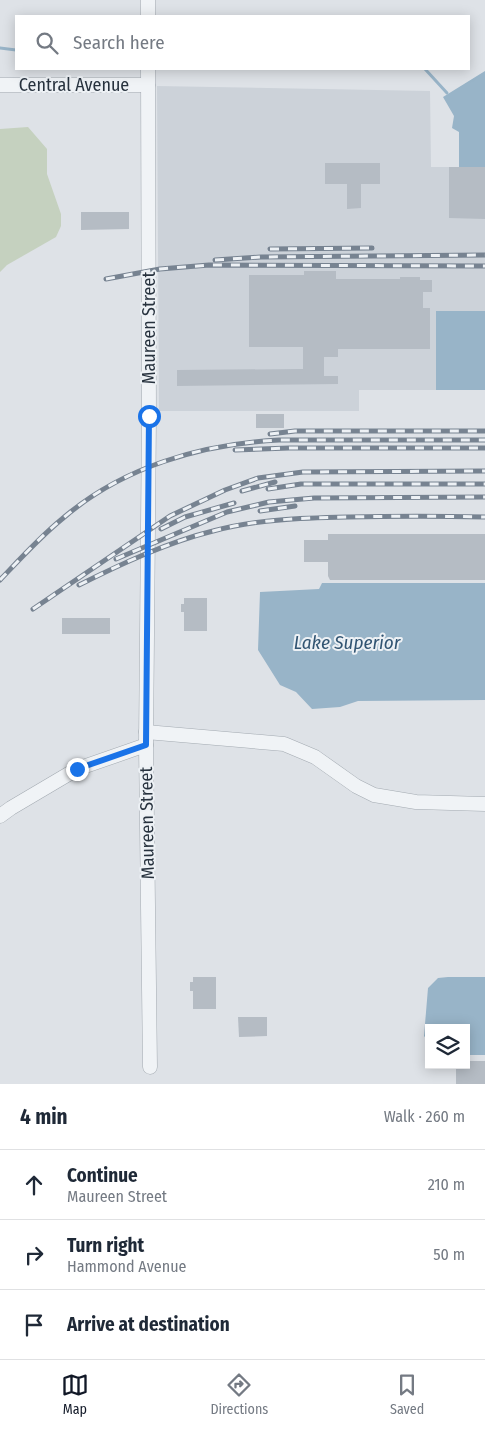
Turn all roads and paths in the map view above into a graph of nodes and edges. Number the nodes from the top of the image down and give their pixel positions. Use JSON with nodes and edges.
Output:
{"nodes":[{"id":1,"x":148,"y":0,"type":"edge"},
{"id":2,"x":148,"y":15,"type":"edge"},
{"id":3,"x":148,"y":70,"type":"edge"},
{"id":4,"x":0,"y":85,"type":"edge"},
{"id":5,"x":148,"y":85,"type":"junction"},
{"id":6,"x":146,"y":738,"type":"junction"},
{"id":7,"x":485,"y":804,"type":"edge"},
{"id":8,"x":0,"y":816,"type":"edge"},
{"id":9,"x":150,"y":1067,"type":"dead end"}],
"edges":[{"from":1,"to":2,"type":"street"},
{"from":3,"to":5,"type":"street","name":"Maureen Street"},
{"from":4,"to":5,"type":"street","name":"Central Avenue"},
{"from":5,"to":6,"type":"street","name":"Maureen Street"},
{"from":6,"to":7,"type":"street"},
{"from":6,"to":8,"type":"street"},
{"from":6,"to":9,"type":"street","name":"Maureen Street"}]}
